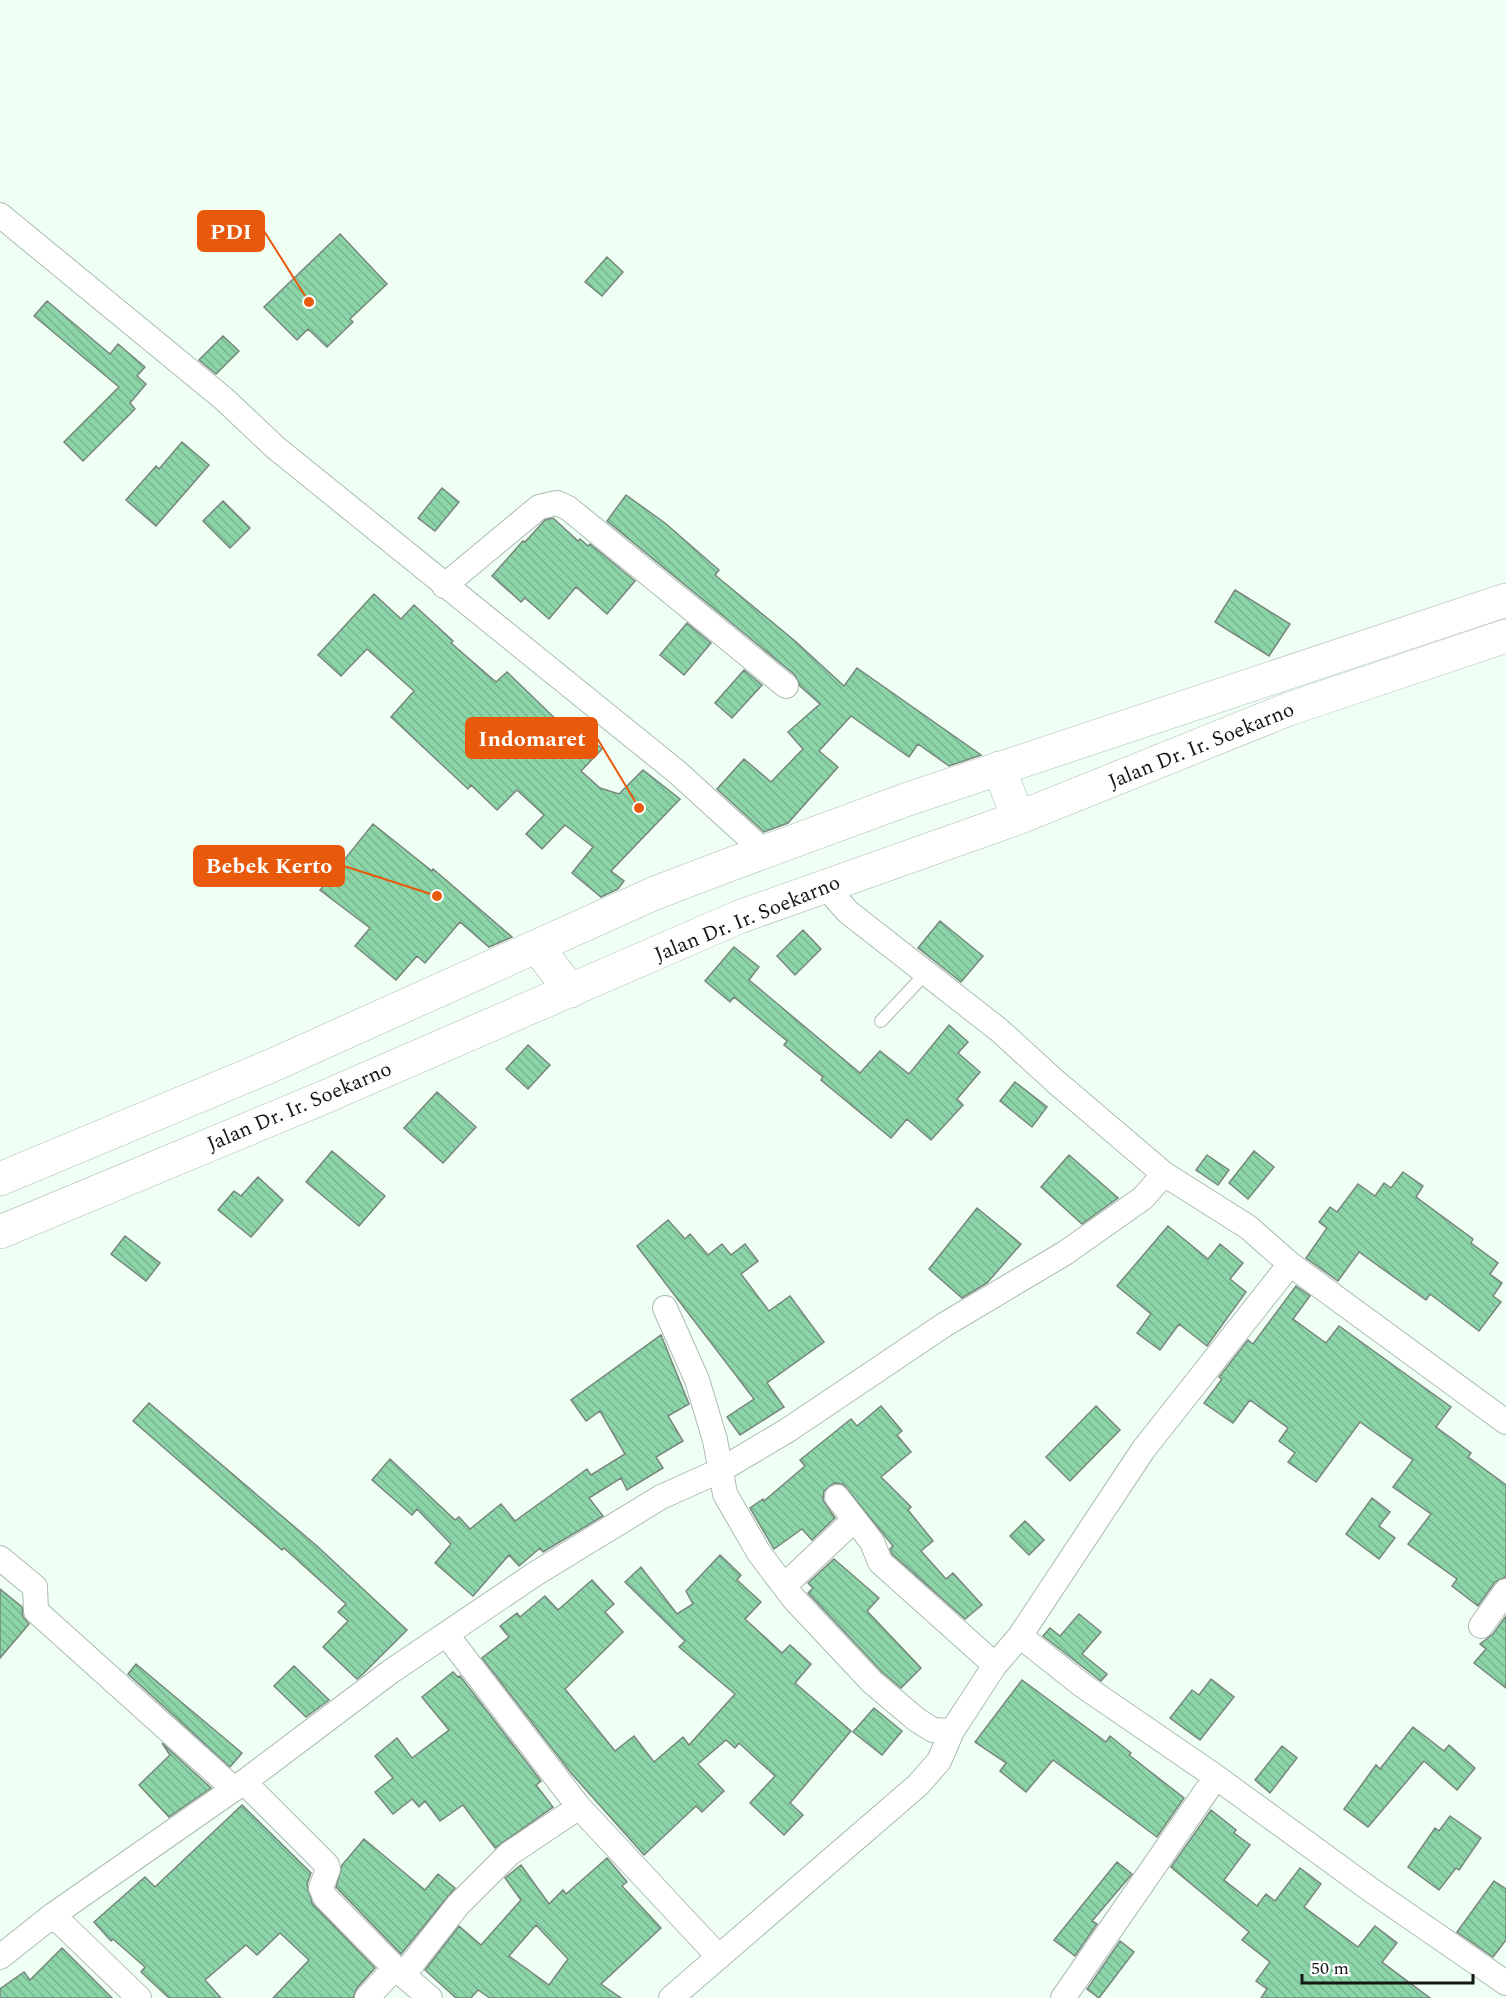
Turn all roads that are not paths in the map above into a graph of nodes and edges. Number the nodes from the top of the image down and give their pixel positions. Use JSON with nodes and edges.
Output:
{"nodes":[{"id":1,"x":0,"y":215,"type":"edge"},
{"id":2,"x":444,"y":586,"type":"junction"},
{"id":3,"x":1506,"y":600,"type":"edge"},
{"id":4,"x":1506,"y":636,"type":"edge"},
{"id":5,"x":786,"y":686,"type":"dead end"},
{"id":6,"x":999,"y":768,"type":"junction"},
{"id":7,"x":1018,"y":818,"type":"junction"},
{"id":8,"x":766,"y":853,"type":"junction"},
{"id":9,"x":824,"y":885,"type":"junction"},
{"id":10,"x":537,"y":947,"type":"junction"},
{"id":11,"x":926,"y":973,"type":"junction"},
{"id":12,"x":571,"y":991,"type":"junction"},
{"id":13,"x":881,"y":1021,"type":"dead end"},
{"id":14,"x":1164,"y":1174,"type":"junction"},
{"id":15,"x":0,"y":1179,"type":"edge"},
{"id":16,"x":0,"y":1232,"type":"edge"},
{"id":17,"x":1290,"y":1264,"type":"junction"},
{"id":18,"x":665,"y":1308,"type":"dead end"},
{"id":19,"x":1506,"y":1422,"type":"edge"},
{"id":20,"x":719,"y":1471,"type":"junction"},
{"id":21,"x":837,"y":1497,"type":"dead end"},
{"id":22,"x":854,"y":1520,"type":"junction"},
{"id":23,"x":0,"y":1558,"type":"edge"},
{"id":24,"x":785,"y":1585,"type":"junction"},
{"id":25,"x":1506,"y":1591,"type":"edge"},
{"id":26,"x":1481,"y":1626,"type":"dead end"},
{"id":27,"x":446,"y":1634,"type":"junction"},
{"id":28,"x":1020,"y":1636,"type":"junction"},
{"id":29,"x":995,"y":1665,"type":"junction"},
{"id":30,"x":952,"y":1731,"type":"junction"},
{"id":31,"x":1216,"y":1777,"type":"junction"},
{"id":32,"x":239,"y":1785,"type":"junction"},
{"id":33,"x":579,"y":1807,"type":"junction"},
{"id":34,"x":53,"y":1915,"type":"junction"},
{"id":35,"x":0,"y":1957,"type":"edge"},
{"id":36,"x":719,"y":1957,"type":"junction"},
{"id":37,"x":400,"y":1971,"type":"junction"},
{"id":38,"x":1506,"y":1983,"type":"edge"},
{"id":39,"x":139,"y":1998,"type":"edge"},
{"id":40,"x":367,"y":1998,"type":"edge"},
{"id":41,"x":430,"y":1998,"type":"edge"},
{"id":42,"x":671,"y":1998,"type":"edge"},
{"id":43,"x":1063,"y":1998,"type":"edge"}],
"edges":[{"from":1,"to":2,"type":"street"},
{"from":2,"to":5,"type":"street"},
{"from":2,"to":8,"type":"street"},
{"from":3,"to":6,"type":"main road","name":"Jalan Dr. Ir. Soekarno"},
{"from":4,"to":7,"type":"main road","name":"Jalan Dr. Ir. Soekarno"},
{"from":6,"to":7,"type":"main road"},
{"from":6,"to":8,"type":"main road","name":"Jalan Dr. Ir. Soekarno"},
{"from":7,"to":9,"type":"main road","name":"Jalan Dr. Ir. Soekarno"},
{"from":8,"to":10,"type":"main road","name":"Jalan Dr. Ir. Soekarno"},
{"from":9,"to":11,"type":"street"},
{"from":9,"to":12,"type":"main road","name":"Jalan Dr. Ir. Soekarno"},
{"from":10,"to":12,"type":"main road"},
{"from":10,"to":15,"type":"main road","name":"Jalan Dr. Ir. Soekarno"},
{"from":11,"to":13,"type":"lane"},
{"from":11,"to":14,"type":"street"},
{"from":12,"to":16,"type":"main road","name":"Jalan Dr. Ir. Soekarno"},
{"from":14,"to":17,"type":"street"},
{"from":14,"to":20,"type":"street"},
{"from":17,"to":19,"type":"street"},
{"from":17,"to":28,"type":"street"},
{"from":18,"to":20,"type":"street"},
{"from":20,"to":24,"type":"street"},
{"from":20,"to":27,"type":"street"},
{"from":21,"to":22,"type":"street"},
{"from":22,"to":24,"type":"street"},
{"from":22,"to":29,"type":"street"},
{"from":23,"to":32,"type":"street"},
{"from":24,"to":30,"type":"street"},
{"from":25,"to":26,"type":"street"},
{"from":27,"to":32,"type":"street"},
{"from":27,"to":33,"type":"street"},
{"from":28,"to":29,"type":"street"},
{"from":28,"to":31,"type":"street"},
{"from":29,"to":30,"type":"street"},
{"from":30,"to":36,"type":"street"},
{"from":31,"to":38,"type":"street"},
{"from":31,"to":43,"type":"street"},
{"from":32,"to":34,"type":"street"},
{"from":32,"to":37,"type":"street"},
{"from":33,"to":36,"type":"street"},
{"from":33,"to":37,"type":"street"},
{"from":34,"to":35,"type":"street"},
{"from":34,"to":39,"type":"street"},
{"from":36,"to":42,"type":"street"},
{"from":37,"to":40,"type":"street"},
{"from":37,"to":41,"type":"street"}]}
